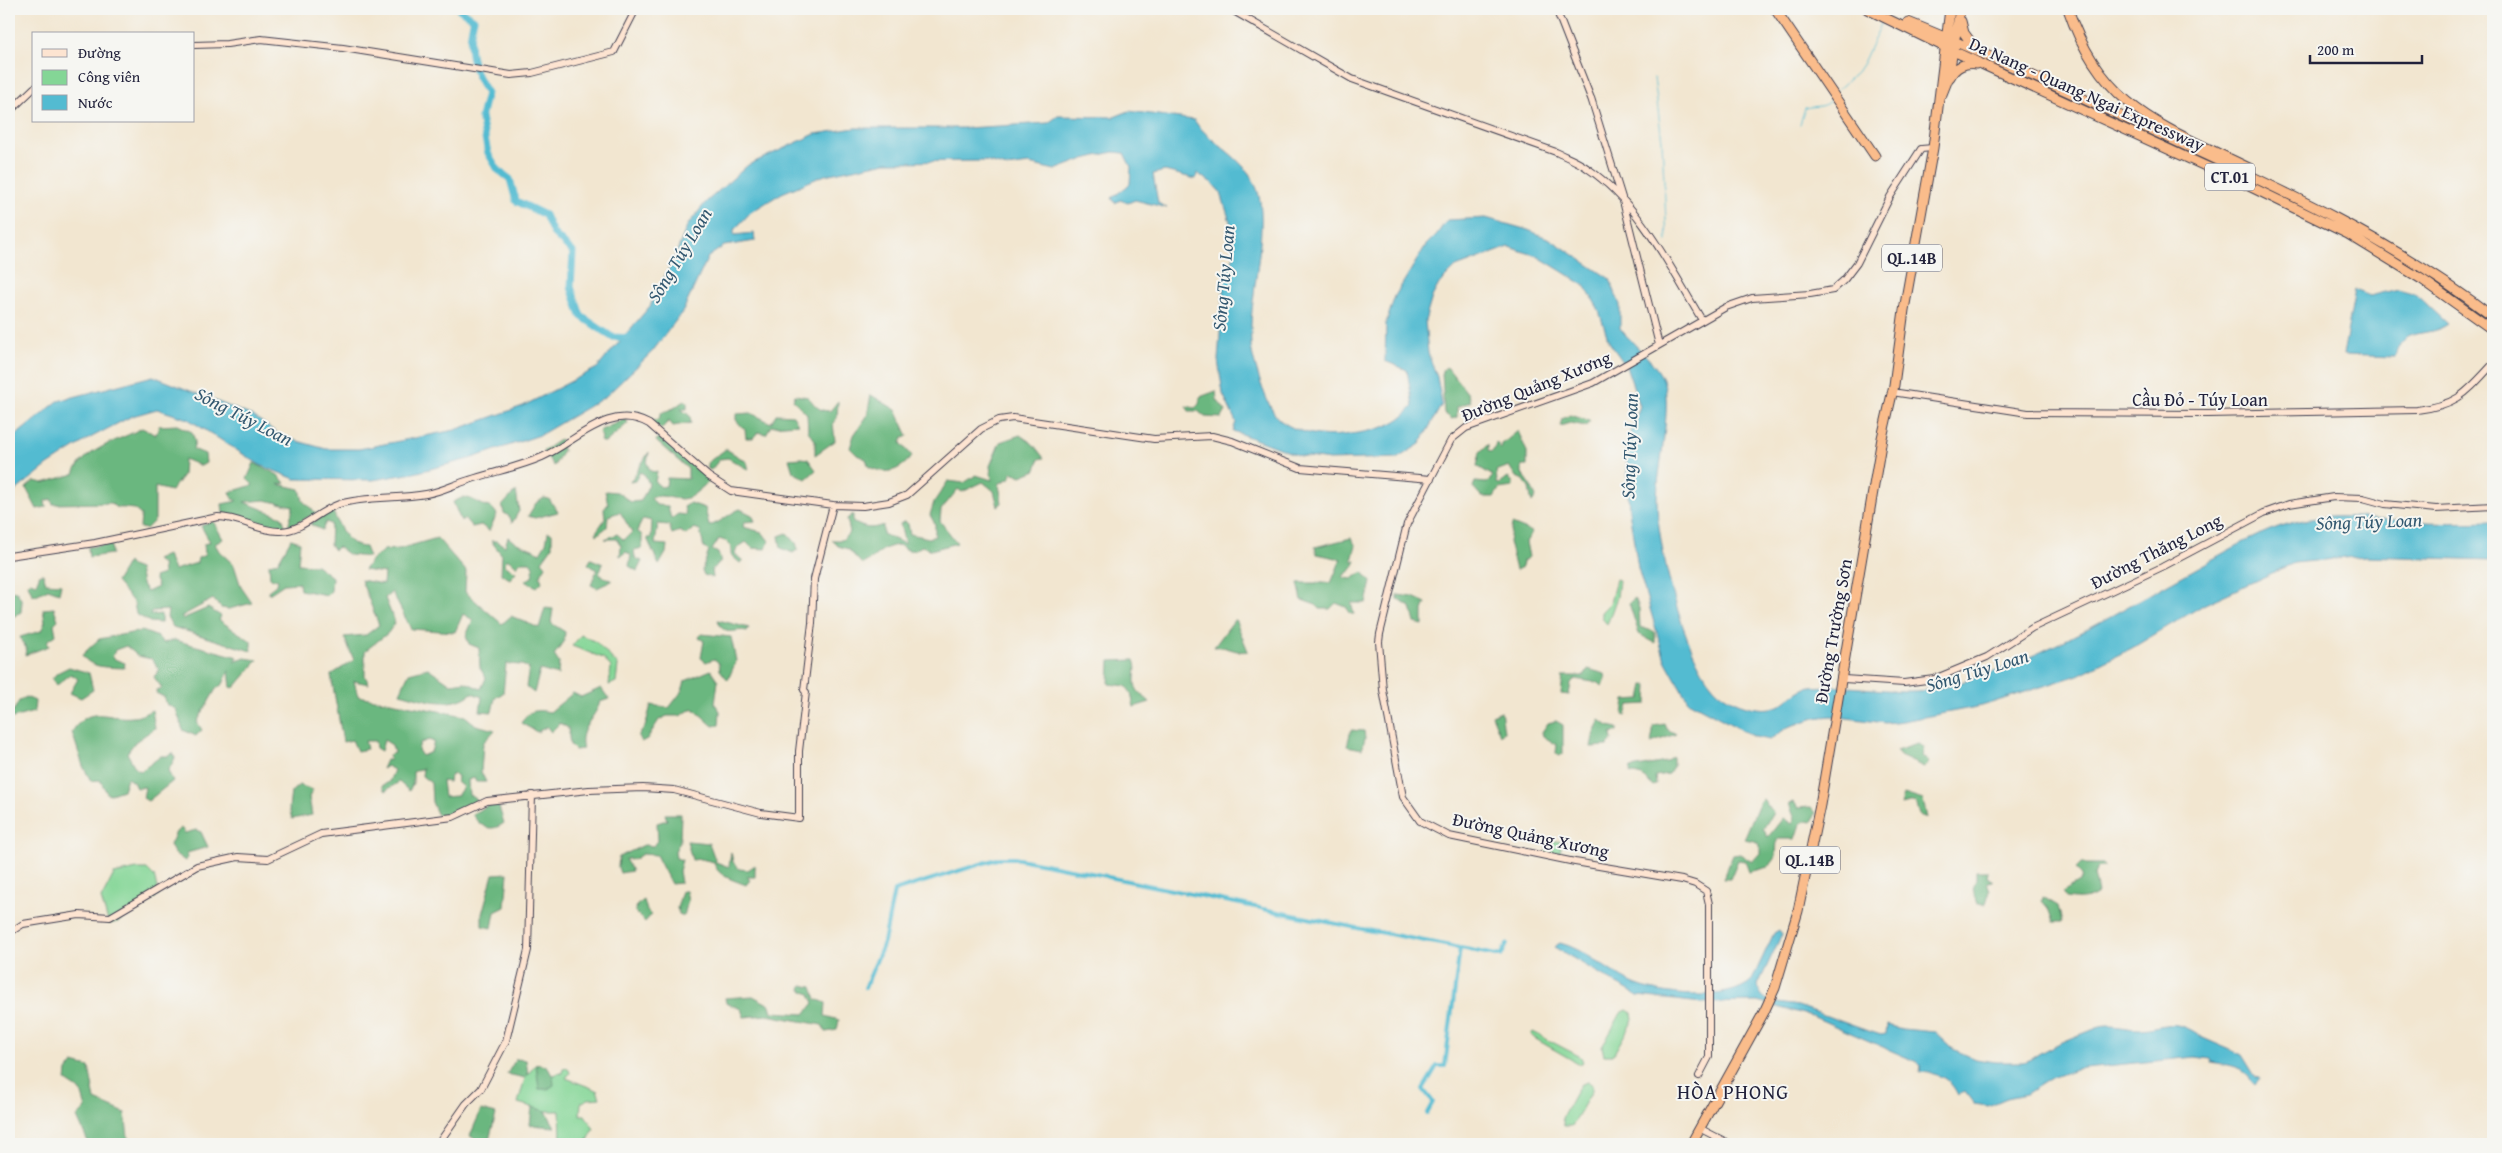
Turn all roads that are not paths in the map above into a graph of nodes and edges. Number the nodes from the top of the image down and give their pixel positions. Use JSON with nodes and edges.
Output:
{"nodes":[{"id":1,"x":636,"y":9,"type":"edge"},
{"id":2,"x":1230,"y":9,"type":"edge"},
{"id":3,"x":1556,"y":9,"type":"edge"},
{"id":4,"x":1775,"y":9,"type":"edge"},
{"id":5,"x":1867,"y":9,"type":"edge"},
{"id":6,"x":1950,"y":9,"type":"edge"},
{"id":7,"x":1961,"y":9,"type":"edge"},
{"id":8,"x":2068,"y":9,"type":"edge"},
{"id":9,"x":1880,"y":10,"type":"edge"},
{"id":10,"x":1892,"y":18,"type":"junction"},
{"id":11,"x":1905,"y":26,"type":"junction"},
{"id":12,"x":1949,"y":44,"type":"junction"},
{"id":13,"x":195,"y":45,"type":"edge"},
{"id":14,"x":2000,"y":67,"type":"junction"},
{"id":15,"x":1944,"y":78,"type":"junction"},
{"id":16,"x":32,"y":90,"type":"edge"},
{"id":17,"x":1591,"y":98,"type":"dead end"},
{"id":18,"x":9,"y":112,"type":"edge"},
{"id":19,"x":1597,"y":115,"type":"junction"},
{"id":20,"x":1933,"y":148,"type":"junction"},
{"id":21,"x":1874,"y":154,"type":"dead end"},
{"id":22,"x":1623,"y":201,"type":"junction"},
{"id":23,"x":2351,"y":225,"type":"junction"},
{"id":24,"x":2493,"y":317,"type":"edge"},
{"id":25,"x":1702,"y":320,"type":"junction"},
{"id":26,"x":2493,"y":330,"type":"edge"},
{"id":27,"x":1659,"y":345,"type":"junction"},
{"id":28,"x":2493,"y":364,"type":"edge"},
{"id":29,"x":1893,"y":388,"type":"junction"},
{"id":30,"x":1431,"y":479,"type":"junction"},
{"id":31,"x":833,"y":506,"type":"junction"},
{"id":32,"x":2493,"y":506,"type":"edge"},
{"id":33,"x":9,"y":556,"type":"edge"},
{"id":34,"x":1843,"y":676,"type":"junction"},
{"id":35,"x":532,"y":795,"type":"junction"},
{"id":36,"x":9,"y":933,"type":"edge"},
{"id":37,"x":1699,"y":1076,"type":"dead end"},
{"id":38,"x":1699,"y":1128,"type":"junction"},
{"id":39,"x":438,"y":1144,"type":"edge"},
{"id":40,"x":1691,"y":1144,"type":"edge"},
{"id":41,"x":1730,"y":1144,"type":"edge"}],
"edges":[{"from":1,"to":13,"type":"street"},
{"from":2,"to":22,"type":"street"},
{"from":3,"to":19,"type":"street"},
{"from":4,"to":21,"type":"highway"},
{"from":5,"to":9,"type":"highway"},
{"from":6,"to":12,"type":"highway","name":"Đường Trường Sơn","number":"QL.14B"},
{"from":7,"to":12,"type":"highway","name":"Đường Trường Sơn","number":"QL.14B"},
{"from":7,"to":14,"type":"highway"},
{"from":8,"to":23,"type":"highway"},
{"from":9,"to":10,"type":"highway"},
{"from":10,"to":11,"type":"highway"},
{"from":10,"to":12,"type":"highway"},
{"from":11,"to":12,"type":"highway"},
{"from":11,"to":15,"type":"highway"},
{"from":12,"to":14,"type":"highway","name":"Da Nang - Quang Ngai Expressway","number":"CT.01"},
{"from":12,"to":15,"type":"highway","name":"Đường Trường Sơn","number":"QL.14B"},
{"from":14,"to":15,"type":"highway"},
{"from":14,"to":23,"type":"highway","name":"Da Nang - Quang Ngai Expressway","number":"CT.01"},
{"from":14,"to":26,"type":"highway","name":"Da Nang - Quang Ngai Expressway","number":"CT.01"},
{"from":15,"to":20,"type":"highway","name":"Đường Trường Sơn","number":"QL.14B"},
{"from":16,"to":18,"type":"street"},
{"from":17,"to":19,"type":"street"},
{"from":19,"to":22,"type":"street"},
{"from":20,"to":25,"type":"street"},
{"from":20,"to":29,"type":"highway","name":"Đường Trường Sơn","number":"QL.14B"},
{"from":22,"to":25,"type":"street"},
{"from":22,"to":27,"type":"street"},
{"from":23,"to":24,"type":"highway","name":"Da Nang - Quang Ngai Expressway","number":"CT.01"},
{"from":25,"to":27,"type":"street"},
{"from":27,"to":30,"type":"street","name":"Đường Quảng Xương"},
{"from":28,"to":29,"type":"street","name":"Cầu Đỏ - Túy Loan"},
{"from":29,"to":34,"type":"highway","name":"Đường Trường Sơn","number":"QL.14B"},
{"from":30,"to":31,"type":"street"},
{"from":30,"to":37,"type":"street","name":"Đường Quảng Xương"},
{"from":31,"to":33,"type":"street"},
{"from":31,"to":35,"type":"street"},
{"from":32,"to":34,"type":"street","name":"Đường Thăng Long"},
{"from":34,"to":38,"type":"highway","name":"Đường Trường Sơn","number":"QL.14B"},
{"from":35,"to":36,"type":"street"},
{"from":35,"to":39,"type":"street"},
{"from":38,"to":40,"type":"highway","name":"Đường Trường Sơn","number":"QL.14B"},
{"from":38,"to":41,"type":"street"}]}
